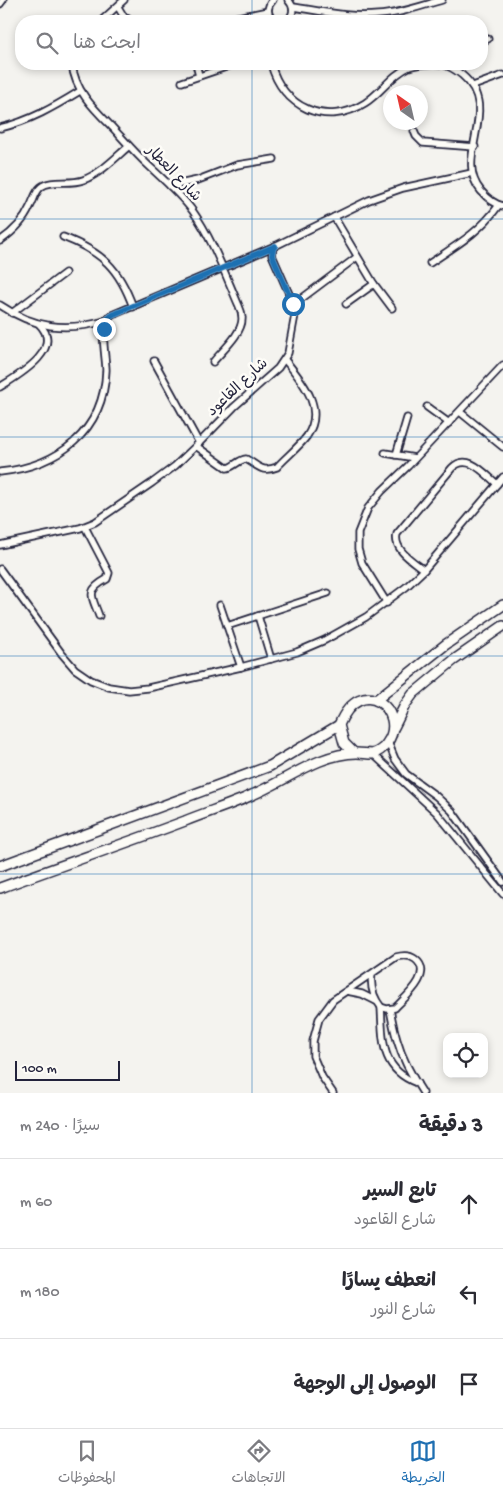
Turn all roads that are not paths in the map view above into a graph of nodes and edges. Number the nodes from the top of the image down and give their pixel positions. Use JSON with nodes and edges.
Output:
{"nodes":[{"id":1,"x":4,"y":0,"type":"edge"},
{"id":2,"x":124,"y":0,"type":"edge"},
{"id":3,"x":272,"y":0,"type":"edge"},
{"id":4,"x":288,"y":0,"type":"edge"},
{"id":5,"x":442,"y":0,"type":"edge"},
{"id":6,"x":0,"y":4,"type":"edge"},
{"id":7,"x":118,"y":7,"type":"junction"},
{"id":8,"x":293,"y":7,"type":"junction"},
{"id":9,"x":268,"y":11,"type":"junction"},
{"id":10,"x":108,"y":15,"type":"edge"},
{"id":11,"x":123,"y":15,"type":"edge"},
{"id":12,"x":248,"y":15,"type":"edge"},
{"id":13,"x":270,"y":15,"type":"edge"},
{"id":14,"x":292,"y":15,"type":"edge"},
{"id":15,"x":73,"y":70,"type":"edge"},
{"id":16,"x":198,"y":70,"type":"edge"},
{"id":17,"x":217,"y":70,"type":"edge"},
{"id":18,"x":274,"y":70,"type":"edge"},
{"id":19,"x":405,"y":70,"type":"edge"},
{"id":20,"x":456,"y":70,"type":"edge"},
{"id":21,"x":503,"y":75,"type":"edge"},
{"id":22,"x":199,"y":76,"type":"junction"},
{"id":23,"x":182,"y":82,"type":"dead end"},
{"id":24,"x":473,"y":86,"type":"junction"},
{"id":25,"x":80,"y":91,"type":"junction"},
{"id":26,"x":0,"y":128,"type":"edge"},
{"id":27,"x":414,"y":131,"type":"dead end"},
{"id":28,"x":129,"y":146,"type":"junction"},
{"id":29,"x":475,"y":147,"type":"junction"},
{"id":30,"x":274,"y":159,"type":"dead end"},
{"id":31,"x":472,"y":173,"type":"junction"},
{"id":32,"x":170,"y":186,"type":"junction"},
{"id":33,"x":501,"y":205,"type":"edge"},
{"id":34,"x":334,"y":217,"type":"junction"},
{"id":35,"x":63,"y":237,"type":"dead end"},
{"id":36,"x":0,"y":241,"type":"edge"},
{"id":37,"x":275,"y":246,"type":"junction"},
{"id":38,"x":357,"y":257,"type":"junction"},
{"id":39,"x":430,"y":262,"type":"dead end"},
{"id":40,"x":222,"y":269,"type":"junction"},
{"id":41,"x":65,"y":273,"type":"dead end"},
{"id":42,"x":374,"y":284,"type":"junction"},
{"id":43,"x":293,"y":304,"type":"junction"},
{"id":44,"x":346,"y":304,"type":"dead end"},
{"id":45,"x":0,"y":305,"type":"edge"},
{"id":46,"x":133,"y":307,"type":"junction"},
{"id":47,"x":392,"y":308,"type":"dead end"},
{"id":48,"x":12,"y":313,"type":"junction"},
{"id":49,"x":105,"y":321,"type":"junction"},
{"id":50,"x":39,"y":324,"type":"junction"},
{"id":51,"x":285,"y":360,"type":"junction"},
{"id":52,"x":154,"y":361,"type":"dead end"},
{"id":53,"x":213,"y":362,"type":"dead end"},
{"id":54,"x":503,"y":365,"type":"edge"},
{"id":55,"x":0,"y":388,"type":"edge"},
{"id":56,"x":427,"y":407,"type":"dead end"},
{"id":57,"x":460,"y":412,"type":"junction"},
{"id":58,"x":407,"y":418,"type":"dead end"},
{"id":59,"x":449,"y":423,"type":"junction"},
{"id":60,"x":198,"y":444,"type":"junction"},
{"id":61,"x":503,"y":447,"type":"edge"},
{"id":62,"x":385,"y":453,"type":"dead end"},
{"id":63,"x":396,"y":454,"type":"junction"},
{"id":64,"x":415,"y":458,"type":"junction"},
{"id":65,"x":0,"y":472,"type":"edge"},
{"id":66,"x":503,"y":477,"type":"edge"},
{"id":67,"x":497,"y":484,"type":"junction"},
{"id":68,"x":85,"y":527,"type":"junction"},
{"id":69,"x":0,"y":545,"type":"edge"},
{"id":70,"x":0,"y":569,"type":"edge"},
{"id":71,"x":424,"y":570,"type":"junction"},
{"id":72,"x":328,"y":593,"type":"dead end"},
{"id":73,"x":387,"y":602,"type":"junction"},
{"id":74,"x":220,"y":605,"type":"dead end"},
{"id":75,"x":503,"y":606,"type":"edge"},
{"id":76,"x":99,"y":616,"type":"dead end"},
{"id":77,"x":258,"y":616,"type":"junction"},
{"id":78,"x":227,"y":626,"type":"junction"},
{"id":79,"x":503,"y":626,"type":"edge"},
{"id":80,"x":271,"y":658,"type":"junction"},
{"id":81,"x":241,"y":667,"type":"junction"},
{"id":82,"x":376,"y":700,"type":"junction"},
{"id":83,"x":339,"y":725,"type":"junction"},
{"id":84,"x":394,"y":728,"type":"junction"},
{"id":85,"x":388,"y":742,"type":"junction"},
{"id":86,"x":354,"y":753,"type":"junction"},
{"id":87,"x":373,"y":754,"type":"junction"},
{"id":88,"x":270,"y":766,"type":"junction"},
{"id":89,"x":277,"y":782,"type":"junction"},
{"id":90,"x":481,"y":849,"type":"junction"},
{"id":91,"x":472,"y":854,"type":"junction"},
{"id":92,"x":0,"y":866,"type":"edge"},
{"id":93,"x":503,"y":882,"type":"edge"},
{"id":94,"x":0,"y":888,"type":"edge"},
{"id":95,"x":503,"y":894,"type":"edge"},
{"id":96,"x":372,"y":974,"type":"junction"},
{"id":97,"x":347,"y":991,"type":"junction"},
{"id":98,"x":376,"y":1001,"type":"junction"},
{"id":99,"x":381,"y":1007,"type":"junction"},
{"id":100,"x":390,"y":1009,"type":"junction"},
{"id":101,"x":417,"y":1084,"type":"junction"},
{"id":102,"x":333,"y":1093,"type":"edge"},
{"id":103,"x":423,"y":1093,"type":"edge"}],
"edges":[{"from":1,"to":6,"type":"street"},
{"from":2,"to":7,"type":"street"},
{"from":3,"to":9,"type":"street"},
{"from":4,"to":8,"type":"street"},
{"from":5,"to":8,"type":"street"},
{"from":7,"to":10,"type":"street"},
{"from":7,"to":11,"type":"street"},
{"from":8,"to":14,"type":"street"},
{"from":9,"to":12,"type":"street"},
{"from":9,"to":13,"type":"street"},
{"from":15,"to":25,"type":"street","name":"شارع العطار"},
{"from":16,"to":22,"type":"street"},
{"from":17,"to":22,"type":"street"},
{"from":18,"to":19,"type":"street"},
{"from":20,"to":24,"type":"street"},
{"from":21,"to":24,"type":"street"},
{"from":22,"to":23,"type":"street"},
{"from":24,"to":29,"type":"street"},
{"from":25,"to":26,"type":"street"},
{"from":25,"to":28,"type":"street","name":"شارع العطار"},
{"from":27,"to":29,"type":"street"},
{"from":28,"to":32,"type":"street","name":"شارع العطار"},
{"from":28,"to":36,"type":"street"},
{"from":29,"to":31,"type":"street"},
{"from":30,"to":32,"type":"street"},
{"from":31,"to":33,"type":"street"},
{"from":31,"to":34,"type":"street"},
{"from":32,"to":40,"type":"street","name":"شارع العطار"},
{"from":33,"to":39,"type":"street"},
{"from":34,"to":37,"type":"street"},
{"from":34,"to":38,"type":"street"},
{"from":35,"to":46,"type":"street"},
{"from":37,"to":40,"type":"street"},
{"from":37,"to":43,"type":"street","name":"شارع القاعود"},
{"from":38,"to":42,"type":"street"},
{"from":38,"to":43,"type":"street"},
{"from":40,"to":46,"type":"street"},
{"from":40,"to":53,"type":"street","name":"شارع العطار"},
{"from":41,"to":48,"type":"street"},
{"from":42,"to":44,"type":"street"},
{"from":42,"to":47,"type":"street"},
{"from":43,"to":51,"type":"street","name":"شارع القاعود"},
{"from":45,"to":48,"type":"street"},
{"from":46,"to":49,"type":"street"},
{"from":48,"to":50,"type":"street"},
{"from":49,"to":50,"type":"street"},
{"from":49,"to":65,"type":"street"},
{"from":50,"to":55,"type":"street"},
{"from":51,"to":60,"type":"street","name":"شارع القاعود"},
{"from":51,"to":60,"type":"street"},
{"from":52,"to":60,"type":"street"},
{"from":54,"to":57,"type":"street"},
{"from":56,"to":59,"type":"street"},
{"from":57,"to":59,"type":"street"},
{"from":57,"to":61,"type":"street"},
{"from":58,"to":63,"type":"street"},
{"from":59,"to":64,"type":"street"},
{"from":60,"to":68,"type":"street","name":"شارع القاعود"},
{"from":62,"to":63,"type":"street"},
{"from":63,"to":64,"type":"street"},
{"from":64,"to":73,"type":"street"},
{"from":66,"to":67,"type":"street"},
{"from":67,"to":71,"type":"street"},
{"from":67,"to":71,"type":"street"},
{"from":68,"to":69,"type":"street","name":"شارع القاعود"},
{"from":68,"to":76,"type":"street"},
{"from":70,"to":81,"type":"street"},
{"from":71,"to":73,"type":"street"},
{"from":72,"to":77,"type":"street"},
{"from":73,"to":80,"type":"street"},
{"from":74,"to":78,"type":"street"},
{"from":75,"to":82,"type":"street"},
{"from":77,"to":78,"type":"street"},
{"from":77,"to":80,"type":"street"},
{"from":78,"to":81,"type":"street"},
{"from":79,"to":84,"type":"street"},
{"from":80,"to":81,"type":"street"},
{"from":82,"to":83,"type":"street"},
{"from":82,"to":84,"type":"street"},
{"from":83,"to":86,"type":"street"},
{"from":83,"to":88,"type":"street"},
{"from":84,"to":85,"type":"street"},
{"from":85,"to":87,"type":"street"},
{"from":85,"to":90,"type":"street"},
{"from":86,"to":87,"type":"street"},
{"from":86,"to":89,"type":"street"},
{"from":87,"to":91,"type":"street"},
{"from":88,"to":89,"type":"street"},
{"from":88,"to":92,"type":"street"},
{"from":89,"to":94,"type":"street"},
{"from":90,"to":91,"type":"street"},
{"from":90,"to":93,"type":"street"},
{"from":91,"to":95,"type":"street"},
{"from":96,"to":97,"type":"street"},
{"from":96,"to":98,"type":"street"},
{"from":96,"to":100,"type":"street"},
{"from":97,"to":98,"type":"street"},
{"from":97,"to":102,"type":"street"},
{"from":98,"to":99,"type":"street"},
{"from":99,"to":100,"type":"street"},
{"from":99,"to":101,"type":"street"},
{"from":100,"to":101,"type":"street"},
{"from":101,"to":103,"type":"street"}]}
